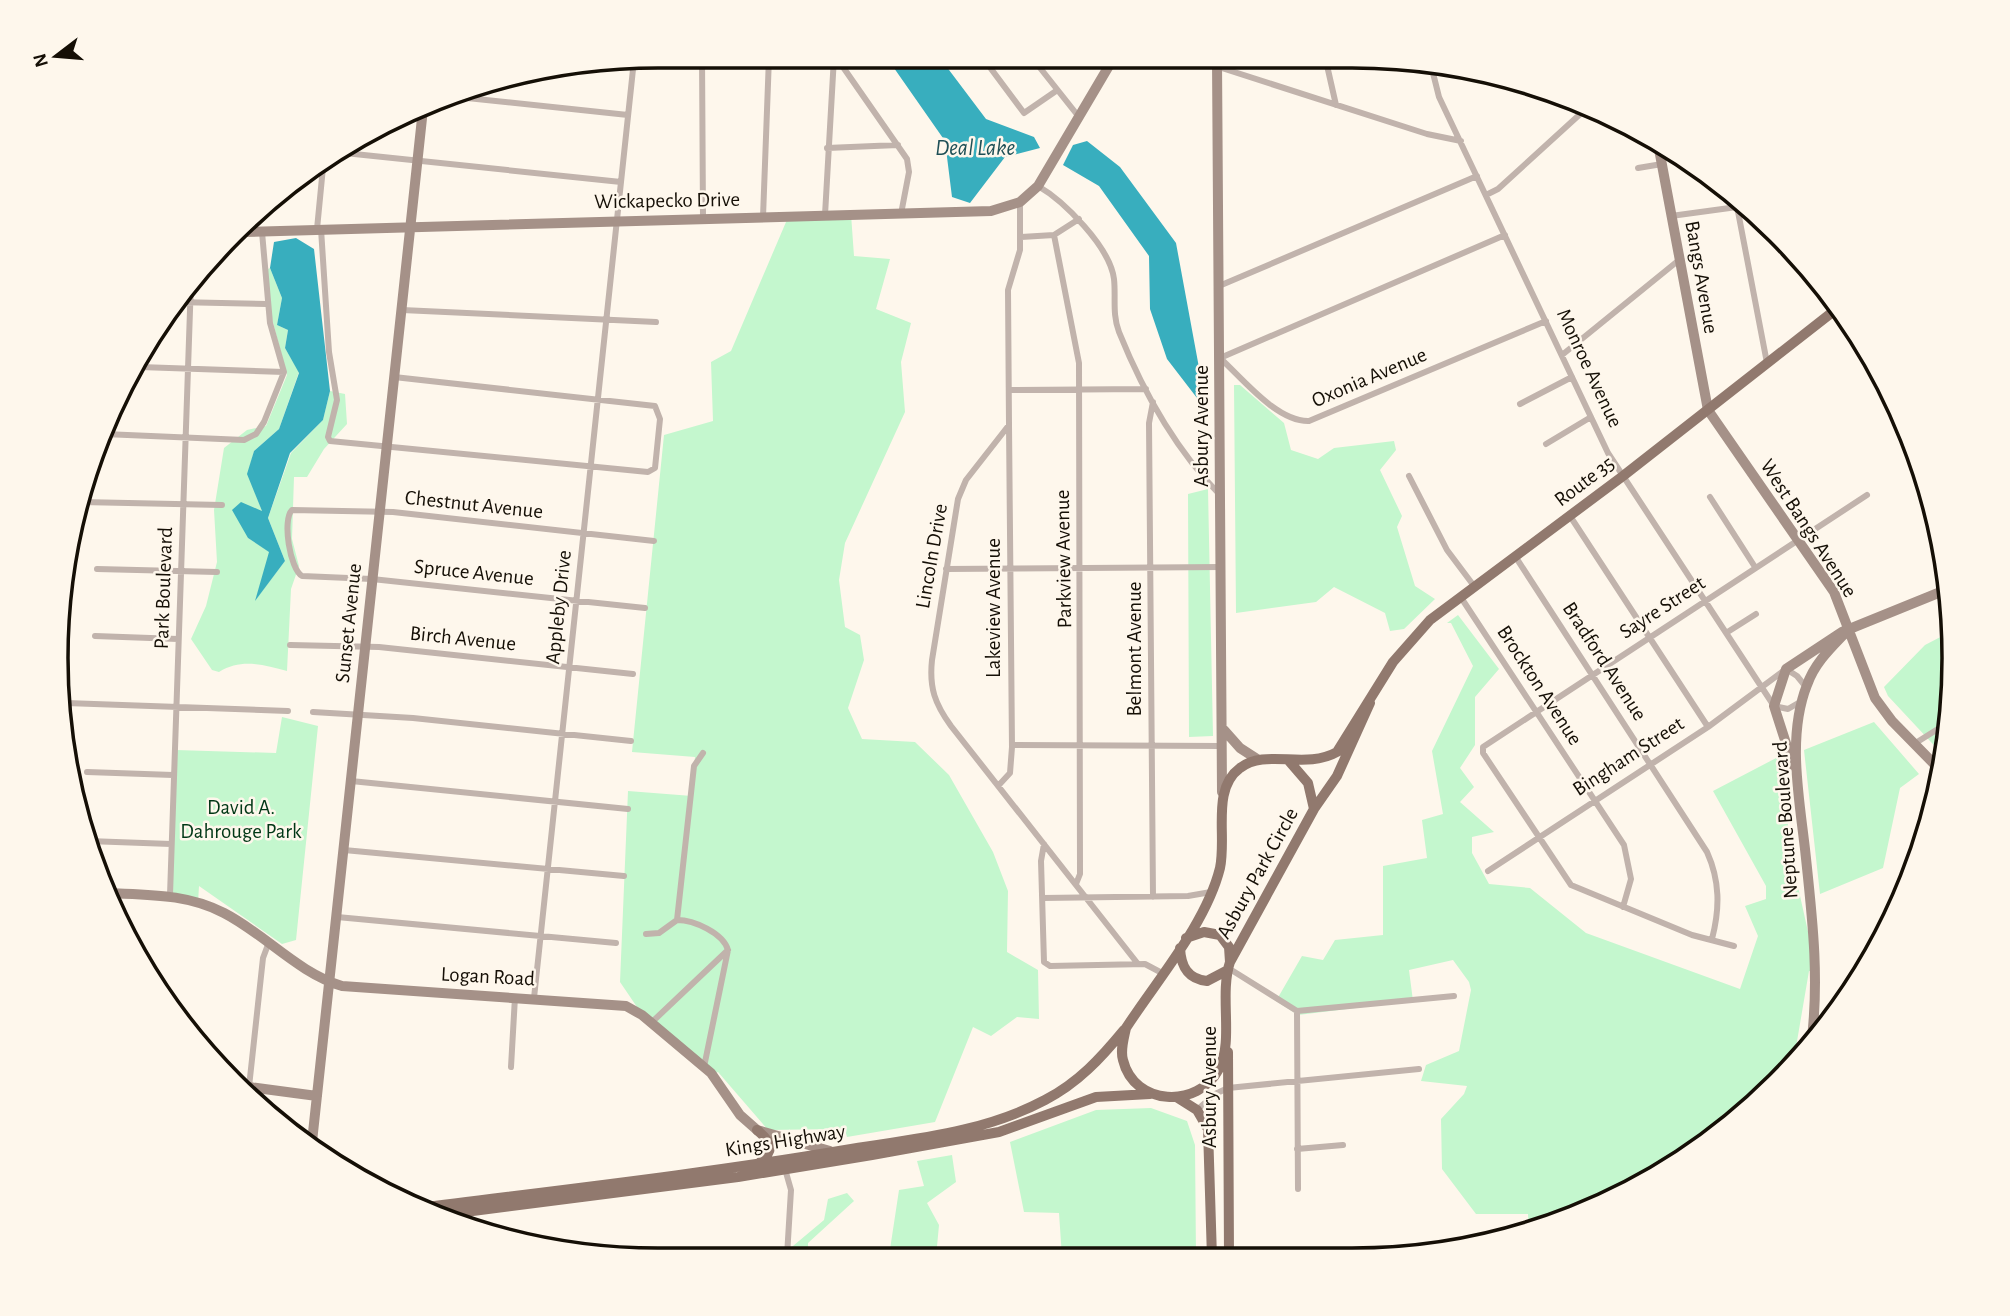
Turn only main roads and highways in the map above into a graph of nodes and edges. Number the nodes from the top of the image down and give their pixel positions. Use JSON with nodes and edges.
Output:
{"nodes":[{"id":1,"x":1830,"y":314,"type":"edge"},
{"id":2,"x":1370,"y":703,"type":"junction"},
{"id":3,"x":1289,"y":761,"type":"junction"},
{"id":4,"x":1314,"y":809,"type":"junction"},
{"id":5,"x":1183,"y":943,"type":"junction"},
{"id":6,"x":1230,"y":968,"type":"junction"},
{"id":7,"x":1126,"y":1028,"type":"junction"},
{"id":8,"x":1150,"y":1094,"type":"junction"},
{"id":9,"x":1178,"y":1098,"type":"junction"},
{"id":10,"x":757,"y":1130,"type":"road end"},
{"id":11,"x":756,"y":1165,"type":"junction"},
{"id":12,"x":784,"y":1165,"type":"junction"},
{"id":13,"x":439,"y":1205,"type":"edge"},
{"id":14,"x":458,"y":1212,"type":"edge"},
{"id":15,"x":1212,"y":1248,"type":"edge"},
{"id":16,"x":1229,"y":1248,"type":"edge"}],
"edges":[{"from":1,"to":2,"type":"main road","name":"Route 35"},
{"from":2,"to":3,"type":"main road"},
{"from":2,"to":4,"type":"main road"},
{"from":3,"to":4,"type":"main road","name":"Asbury Park Circle"},
{"from":3,"to":5,"type":"main road","name":"Asbury Park Circle"},
{"from":4,"to":6,"type":"main road","name":"Asbury Park Circle"},
{"from":5,"to":6,"type":"main road"},
{"from":5,"to":6,"type":"main road"},
{"from":5,"to":7,"type":"main road","name":"Asbury Park Circle"},
{"from":6,"to":9,"type":"main road","name":"Asbury Park Circle"},
{"from":6,"to":16,"type":"main road","name":"Asbury Avenue"},
{"from":7,"to":8,"type":"main road","name":"Asbury Park Circle"},
{"from":7,"to":12,"type":"main road","name":"Kings Highway"},
{"from":8,"to":9,"type":"main road"},
{"from":8,"to":12,"type":"main road","name":"Kings Highway"},
{"from":9,"to":15,"type":"main road","name":"Asbury Avenue"},
{"from":10,"to":11,"type":"main road"},
{"from":11,"to":12,"type":"main road","name":"Kings Highway"},
{"from":11,"to":13,"type":"main road","name":"Kings Highway"},
{"from":12,"to":14,"type":"main road","name":"Kings Highway"}]}
